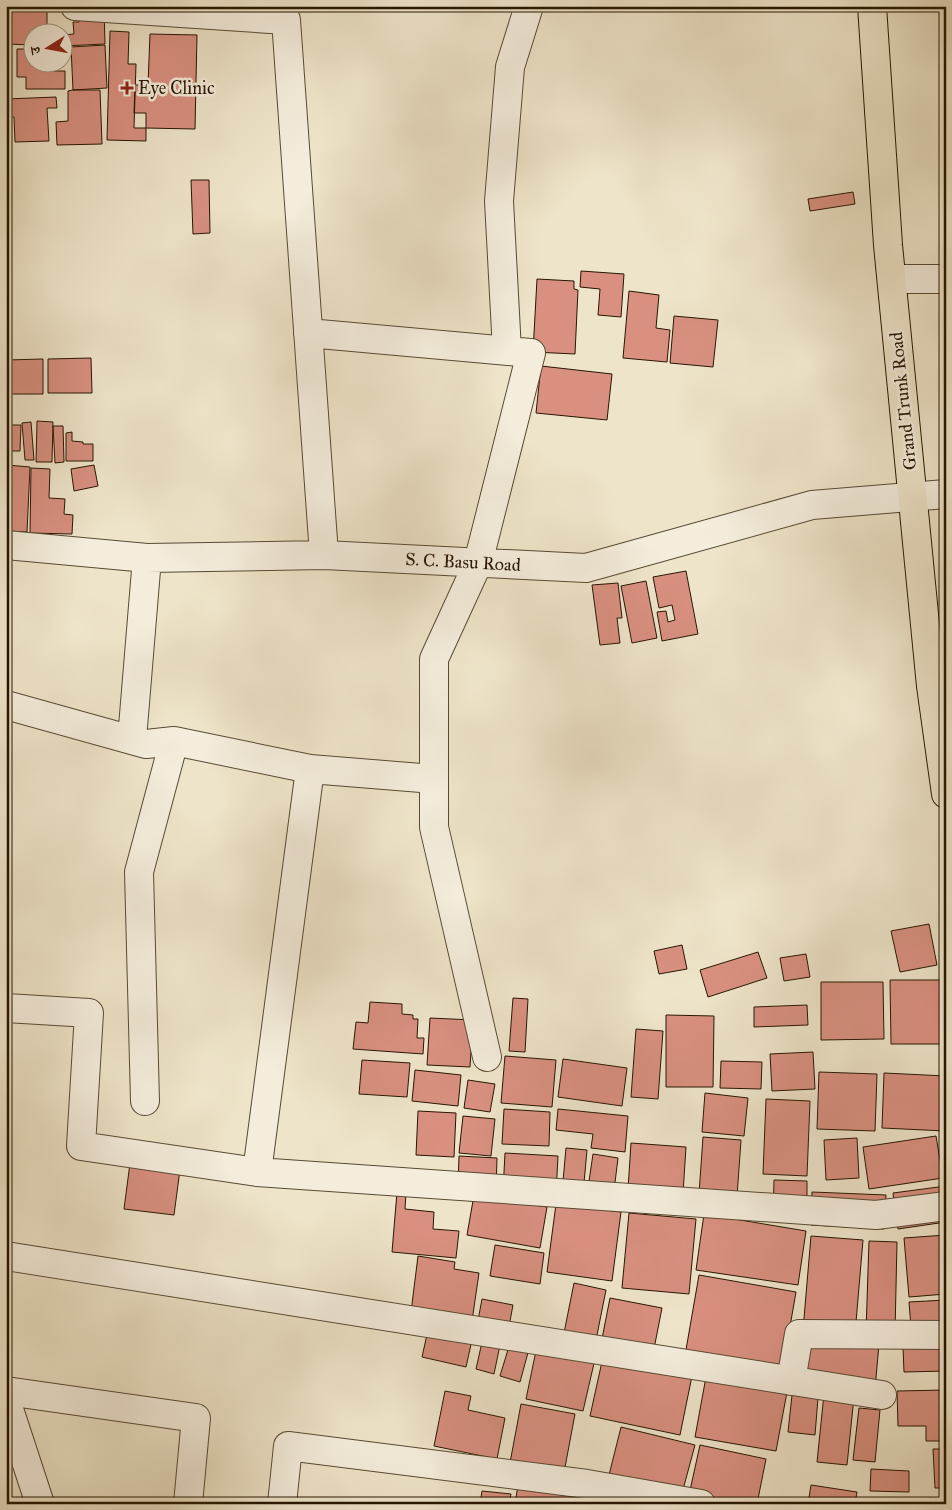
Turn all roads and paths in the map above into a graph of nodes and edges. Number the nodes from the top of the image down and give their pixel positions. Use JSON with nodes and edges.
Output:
{"nodes":[{"id":1,"x":75,"y":6,"type":"edge"},
{"id":2,"x":529,"y":6,"type":"edge"},
{"id":3,"x":872,"y":6,"type":"edge"},
{"id":4,"x":892,"y":279,"type":"junction"},
{"id":5,"x":946,"y":279,"type":"edge"},
{"id":6,"x":308,"y":333,"type":"junction"},
{"id":7,"x":507,"y":351,"type":"junction"},
{"id":8,"x":946,"y":494,"type":"edge"},
{"id":9,"x":913,"y":497,"type":"junction"},
{"id":10,"x":6,"y":545,"type":"edge"},
{"id":11,"x":324,"y":555,"type":"junction"},
{"id":12,"x":147,"y":558,"type":"junction"},
{"id":13,"x":478,"y":563,"type":"junction"},
{"id":14,"x":937,"y":653,"type":"edge"},
{"id":15,"x":6,"y":705,"type":"edge"},
{"id":16,"x":132,"y":739,"type":"junction"},
{"id":17,"x":174,"y":740,"type":"junction"},
{"id":18,"x":310,"y":769,"type":"junction"},
{"id":19,"x":434,"y":779,"type":"junction"},
{"id":20,"x":946,"y":794,"type":"edge"},
{"id":21,"x":6,"y":1008,"type":"edge"},
{"id":22,"x":487,"y":1057,"type":"dead end"},
{"id":23,"x":145,"y":1101,"type":"dead end"},
{"id":24,"x":257,"y":1172,"type":"junction"},
{"id":25,"x":946,"y":1206,"type":"edge"},
{"id":26,"x":6,"y":1256,"type":"edge"},
{"id":27,"x":946,"y":1335,"type":"edge"},
{"id":28,"x":791,"y":1381,"type":"junction"},
{"id":29,"x":6,"y":1390,"type":"edge"},
{"id":30,"x":882,"y":1395,"type":"dead end"},
{"id":31,"x":6,"y":1400,"type":"edge"},
{"id":32,"x":14,"y":1449,"type":"edge"},
{"id":33,"x":40,"y":1504,"type":"edge"},
{"id":34,"x":188,"y":1504,"type":"edge"},
{"id":35,"x":282,"y":1504,"type":"edge"},
{"id":36,"x":701,"y":1504,"type":"edge"}],
"edges":[{"from":1,"to":6,"type":"street"},
{"from":2,"to":7,"type":"street"},
{"from":3,"to":4,"type":"main road","name":"Grand Trunk Road"},
{"from":4,"to":5,"type":"street"},
{"from":4,"to":9,"type":"main road","name":"Grand Trunk Road"},
{"from":6,"to":7,"type":"street"},
{"from":6,"to":11,"type":"street"},
{"from":7,"to":13,"type":"street"},
{"from":8,"to":9,"type":"street","name":"S. C. Basu Road"},
{"from":9,"to":13,"type":"street","name":"S. C. Basu Road"},
{"from":9,"to":14,"type":"main road","name":"Grand Trunk Road"},
{"from":10,"to":12,"type":"street","name":"S. C. Basu Road"},
{"from":11,"to":12,"type":"street","name":"S. C. Basu Road"},
{"from":11,"to":13,"type":"street","name":"S. C. Basu Road"},
{"from":12,"to":16,"type":"street"},
{"from":13,"to":19,"type":"street"},
{"from":14,"to":20,"type":"main road","name":"Grand Trunk Road"},
{"from":15,"to":16,"type":"street"},
{"from":16,"to":17,"type":"street"},
{"from":17,"to":18,"type":"street"},
{"from":17,"to":23,"type":"street"},
{"from":18,"to":19,"type":"street"},
{"from":18,"to":24,"type":"street"},
{"from":19,"to":22,"type":"street"},
{"from":21,"to":24,"type":"street"},
{"from":24,"to":25,"type":"street"},
{"from":26,"to":28,"type":"street"},
{"from":27,"to":28,"type":"street"},
{"from":28,"to":30,"type":"street"},
{"from":29,"to":34,"type":"street"},
{"from":31,"to":32,"type":"street"},
{"from":32,"to":33,"type":"street"},
{"from":35,"to":36,"type":"street"}]}
